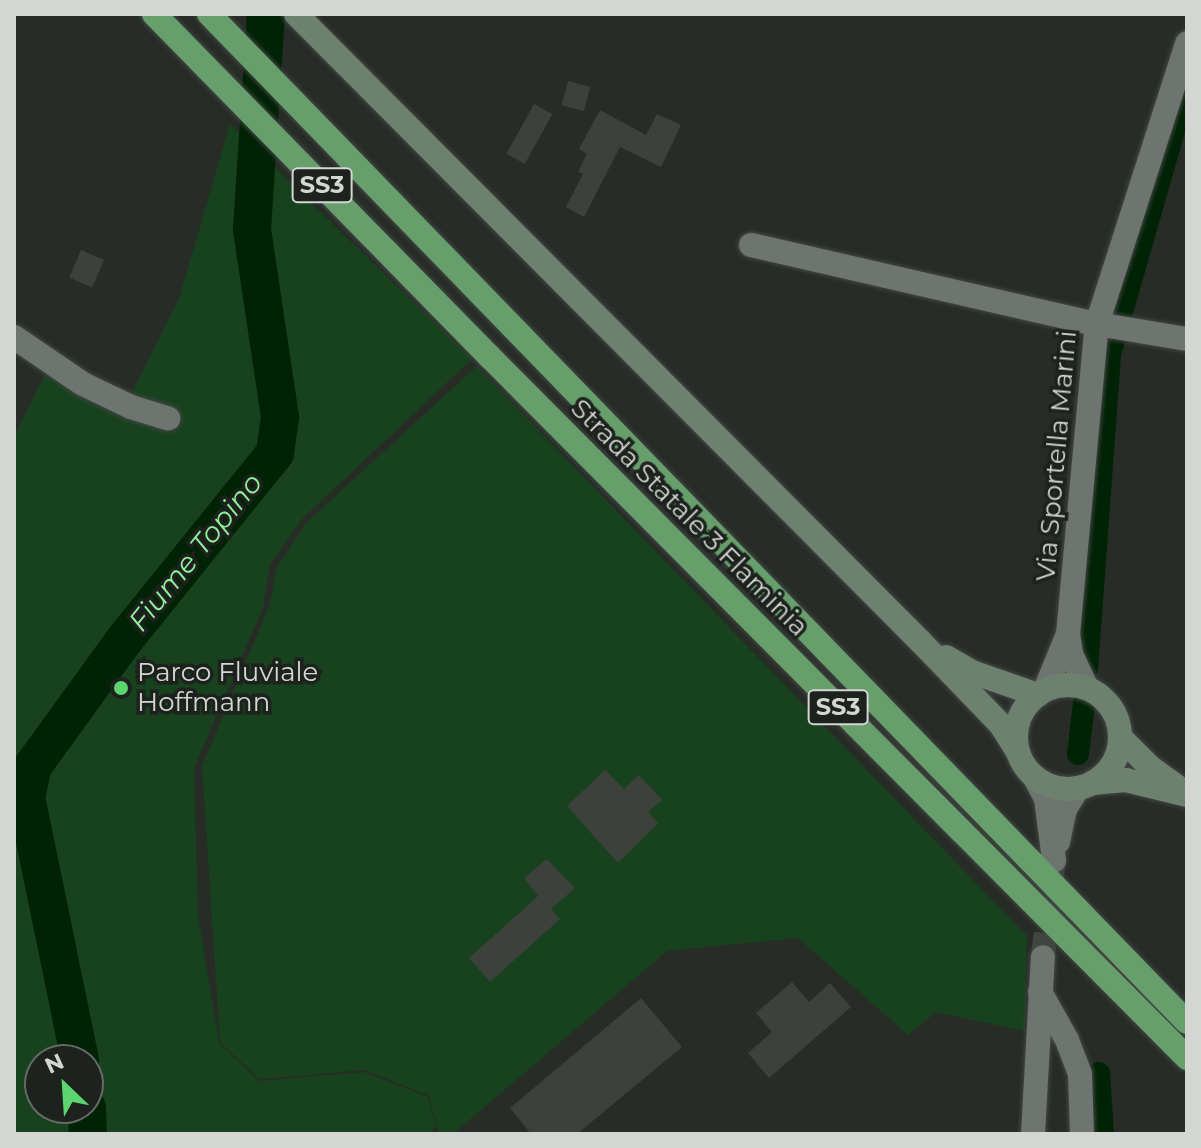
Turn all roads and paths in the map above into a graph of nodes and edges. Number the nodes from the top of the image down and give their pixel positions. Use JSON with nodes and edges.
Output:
{"nodes":[{"id":1,"x":154,"y":14,"type":"edge"},
{"id":2,"x":209,"y":14,"type":"edge"},
{"id":3,"x":296,"y":14,"type":"edge"},
{"id":4,"x":1187,"y":43,"type":"edge"},
{"id":5,"x":751,"y":245,"type":"dead end"},
{"id":6,"x":1098,"y":324,"type":"junction"},
{"id":7,"x":14,"y":337,"type":"edge"},
{"id":8,"x":1187,"y":339,"type":"edge"},
{"id":9,"x":168,"y":418,"type":"dead end"},
{"id":10,"x":1068,"y":634,"type":"junction"},
{"id":11,"x":920,"y":641,"type":"junction"},
{"id":12,"x":1087,"y":689,"type":"junction"},
{"id":13,"x":1042,"y":692,"type":"junction"},
{"id":14,"x":1120,"y":737,"type":"junction"},
{"id":15,"x":1018,"y":752,"type":"junction"},
{"id":16,"x":1035,"y":778,"type":"junction"},
{"id":17,"x":1085,"y":786,"type":"junction"},
{"id":18,"x":1187,"y":794,"type":"edge"},
{"id":19,"x":1043,"y":957,"type":"tunnel mouth"},
{"id":20,"x":1040,"y":992,"type":"junction"},
{"id":21,"x":1187,"y":1022,"type":"edge"},
{"id":22,"x":1187,"y":1058,"type":"edge"},
{"id":23,"x":1033,"y":1134,"type":"edge"},
{"id":24,"x":1082,"y":1134,"type":"edge"}],
"edges":[{"from":1,"to":22,"type":"highway","name":"Strada Statale 3 Flaminia","number":"SS3"},
{"from":2,"to":21,"type":"highway","name":"Strada Statale 3 Flaminia","number":"SS3"},
{"from":3,"to":11,"type":"main road"},
{"from":4,"to":6,"type":"street","name":"Via Sportella Marini"},
{"from":5,"to":6,"type":"street"},
{"from":6,"to":8,"type":"street"},
{"from":6,"to":10,"type":"street","name":"Via Sportella Marini"},
{"from":7,"to":9,"type":"street"},
{"from":10,"to":12,"type":"street"},
{"from":10,"to":13,"type":"street","name":"Via Sportella Marini"},
{"from":11,"to":13,"type":"main road"},
{"from":11,"to":15,"type":"main road"},
{"from":12,"to":13,"type":"main road"},
{"from":12,"to":14,"type":"main road"},
{"from":13,"to":15,"type":"main road","name":"Via Sportella Marini"},
{"from":14,"to":17,"type":"main road"},
{"from":14,"to":18,"type":"main road"},
{"from":15,"to":16,"type":"main road"},
{"from":16,"to":17,"type":"main road"},
{"from":16,"to":17,"type":"street"},
{"from":17,"to":18,"type":"main road"},
{"from":19,"to":20,"type":"street"},
{"from":20,"to":23,"type":"street"},
{"from":20,"to":24,"type":"street"}]}
